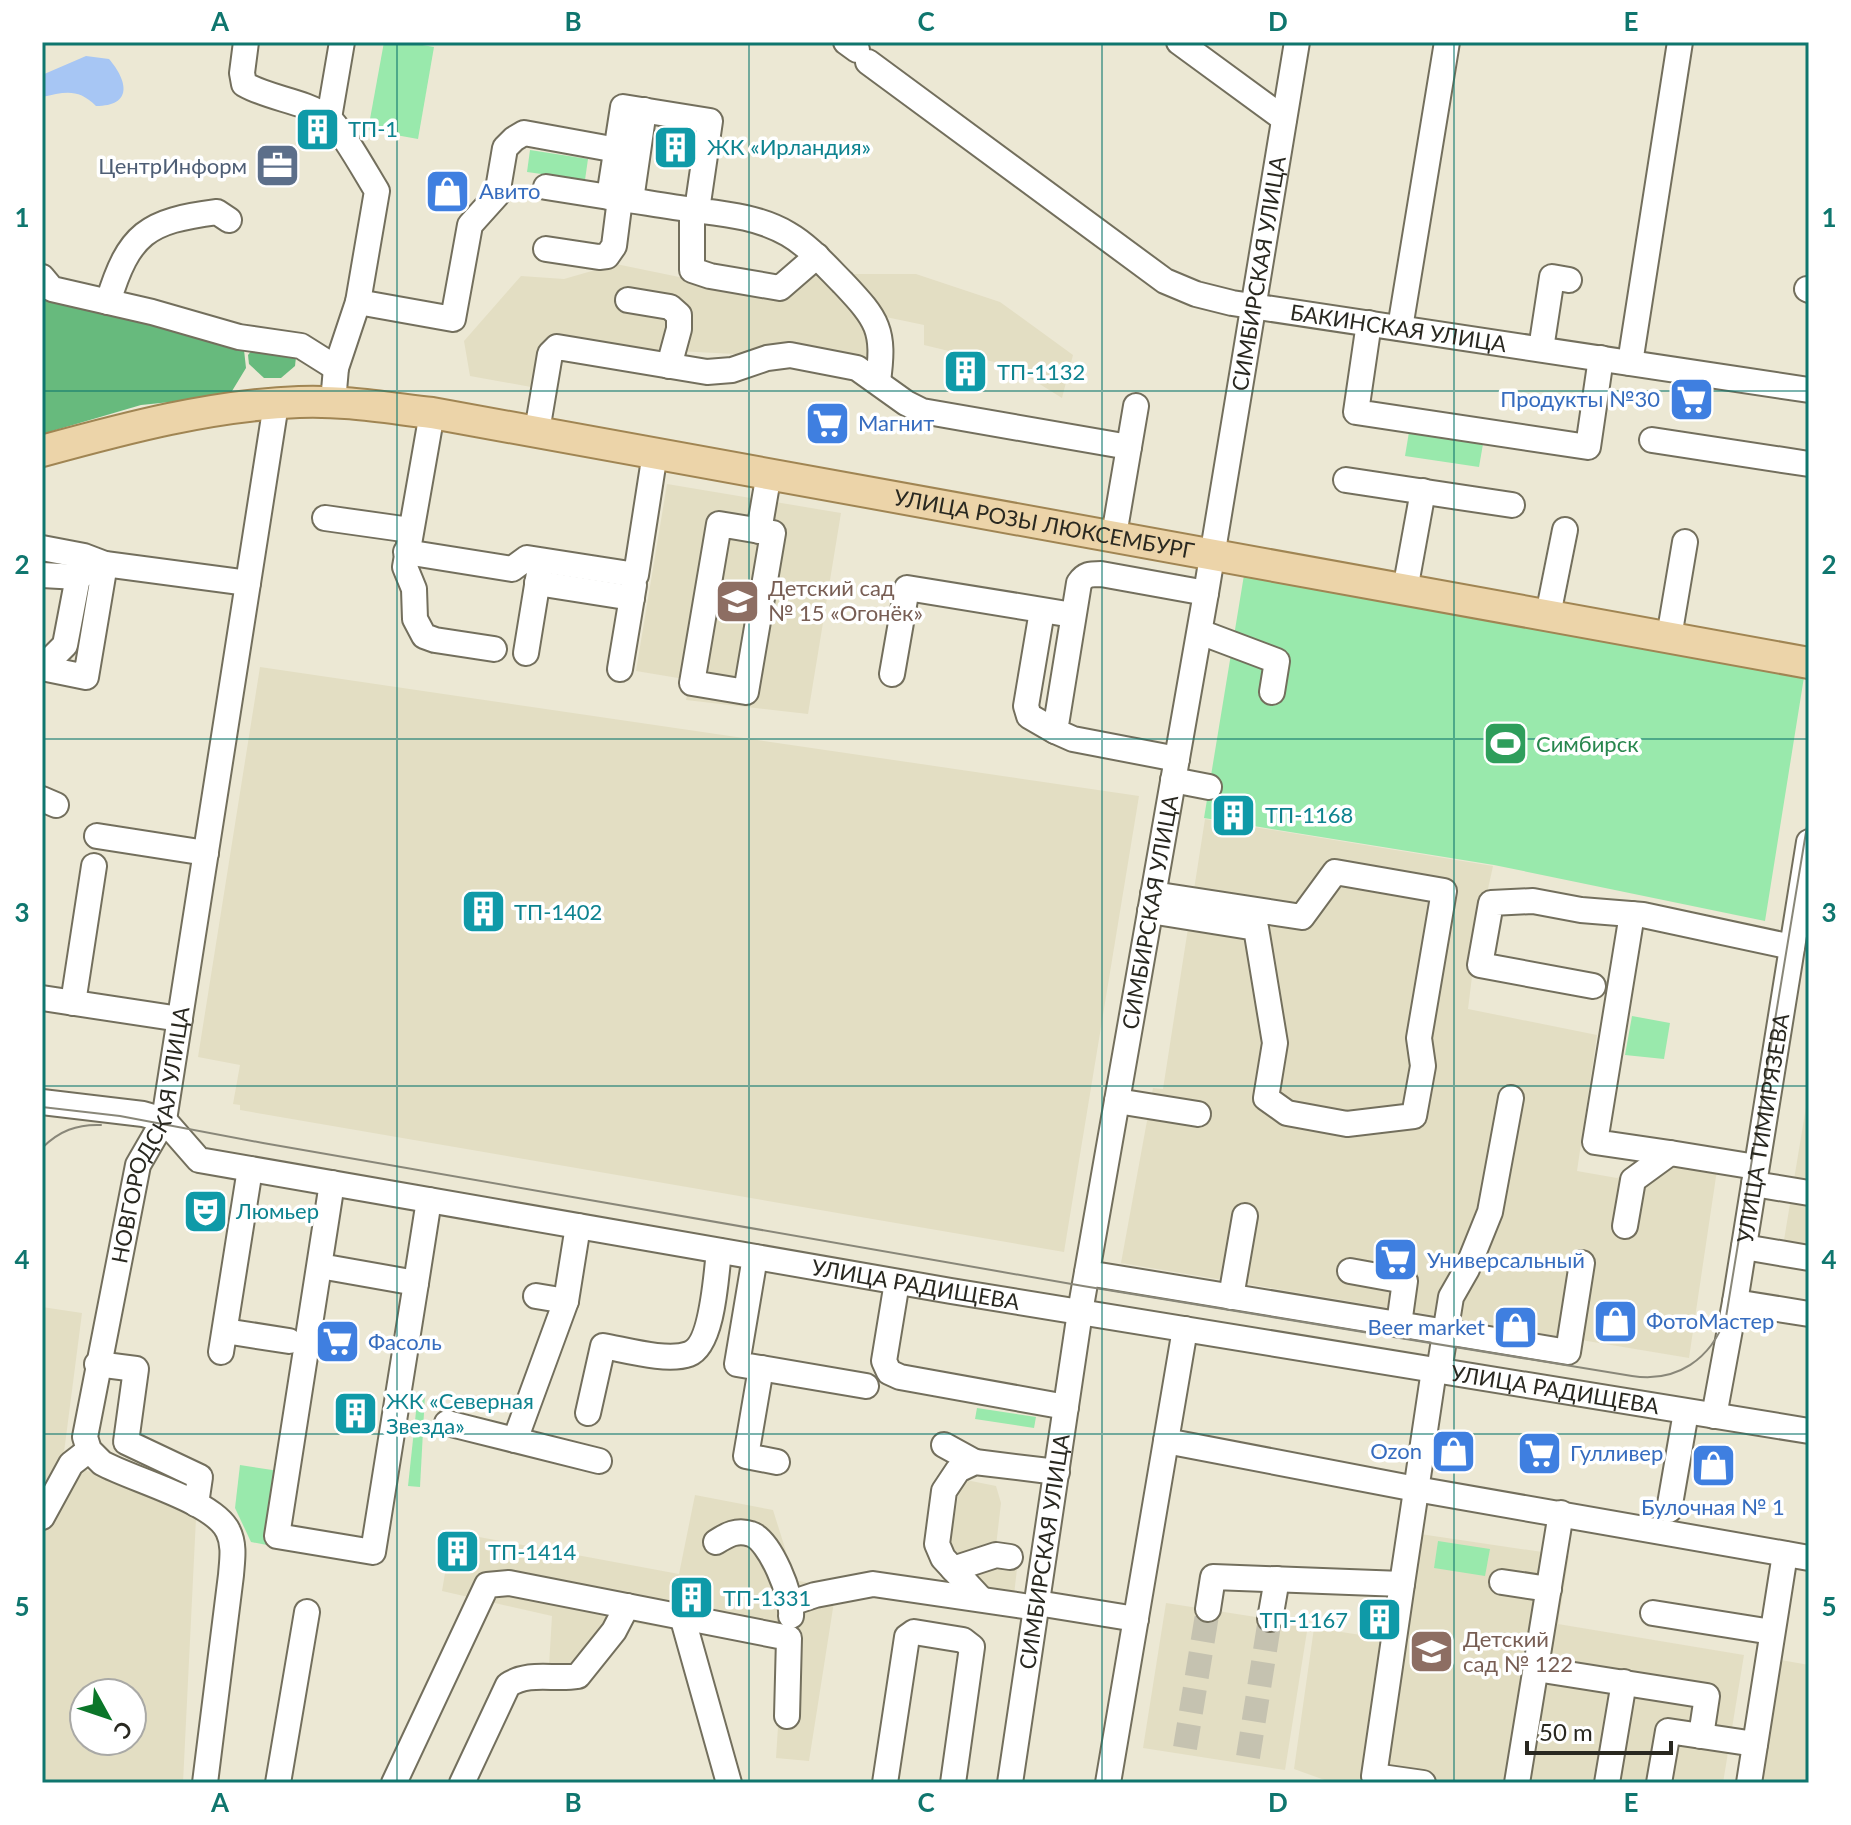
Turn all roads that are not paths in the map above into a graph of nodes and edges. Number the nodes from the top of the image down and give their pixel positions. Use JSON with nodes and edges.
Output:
{"nodes":[{"id":1,"x":246,"y":42,"type":"edge"},
{"id":2,"x":342,"y":42,"type":"edge"},
{"id":3,"x":1179,"y":42,"type":"edge"},
{"id":4,"x":1297,"y":42,"type":"edge"},
{"id":5,"x":1447,"y":42,"type":"edge"},
{"id":6,"x":1680,"y":42,"type":"edge"},
{"id":7,"x":857,"y":51,"type":"edge"},
{"id":8,"x":644,"y":110,"type":"junction"},
{"id":9,"x":329,"y":118,"type":"junction"},
{"id":10,"x":1284,"y":119,"type":"junction"},
{"id":11,"x":617,"y":150,"type":"junction"},
{"id":12,"x":546,"y":187,"type":"dead end"},
{"id":13,"x":620,"y":199,"type":"junction"},
{"id":14,"x":694,"y":210,"type":"junction"},
{"id":15,"x":229,"y":220,"type":"dead end"},
{"id":16,"x":546,"y":249,"type":"dead end"},
{"id":17,"x":817,"y":256,"type":"junction"},
{"id":18,"x":1569,"y":280,"type":"dead end"},
{"id":19,"x":47,"y":283,"type":"edge"},
{"id":20,"x":628,"y":300,"type":"dead end"},
{"id":21,"x":108,"y":302,"type":"junction"},
{"id":22,"x":358,"y":302,"type":"junction"},
{"id":23,"x":1254,"y":306,"type":"junction"},
{"id":24,"x":1369,"y":323,"type":"junction"},
{"id":25,"x":1400,"y":328,"type":"junction"},
{"id":26,"x":1541,"y":349,"type":"junction"},
{"id":27,"x":1601,"y":358,"type":"junction"},
{"id":28,"x":1630,"y":363,"type":"junction"},
{"id":29,"x":669,"y":366,"type":"junction"},
{"id":30,"x":336,"y":368,"type":"junction"},
{"id":31,"x":878,"y":381,"type":"junction"},
{"id":32,"x":1809,"y":390,"type":"edge"},
{"id":33,"x":333,"y":402,"type":"junction"},
{"id":34,"x":276,"y":404,"type":"junction"},
{"id":35,"x":1136,"y":406,"type":"dead end"},
{"id":36,"x":432,"y":413,"type":"junction"},
{"id":37,"x":537,"y":431,"type":"junction"},
{"id":38,"x":1652,"y":440,"type":"dead end"},
{"id":39,"x":1129,"y":447,"type":"junction"},
{"id":40,"x":42,"y":451,"type":"edge"},
{"id":41,"x":655,"y":453,"type":"junction"},
{"id":42,"x":1809,"y":464,"type":"edge"},
{"id":43,"x":769,"y":473,"type":"junction"},
{"id":44,"x":1346,"y":480,"type":"dead end"},
{"id":45,"x":1423,"y":491,"type":"junction"},
{"id":46,"x":1512,"y":505,"type":"dead end"},
{"id":47,"x":325,"y":518,"type":"dead end"},
{"id":48,"x":1565,"y":530,"type":"dead end"},
{"id":49,"x":759,"y":531,"type":"junction"},
{"id":50,"x":1114,"y":535,"type":"junction"},
{"id":51,"x":408,"y":541,"type":"junction"},
{"id":52,"x":1685,"y":542,"type":"dead end"},
{"id":53,"x":42,"y":548,"type":"edge"},
{"id":54,"x":1213,"y":553,"type":"junction"},
{"id":55,"x":105,"y":564,"type":"junction"},
{"id":56,"x":539,"y":572,"type":"junction"},
{"id":57,"x":42,"y":575,"type":"edge"},
{"id":58,"x":78,"y":577,"type":"junction"},
{"id":59,"x":248,"y":583,"type":"junction"},
{"id":60,"x":634,"y":586,"type":"junction"},
{"id":61,"x":1405,"y":590,"type":"junction"},
{"id":62,"x":1206,"y":593,"type":"junction"},
{"id":63,"x":1042,"y":611,"type":"junction"},
{"id":64,"x":1073,"y":615,"type":"junction"},
{"id":65,"x":1548,"y":615,"type":"junction"},
{"id":66,"x":1200,"y":632,"type":"junction"},
{"id":67,"x":1669,"y":637,"type":"junction"},
{"id":68,"x":494,"y":649,"type":"dead end"},
{"id":69,"x":526,"y":653,"type":"dead end"},
{"id":70,"x":1809,"y":663,"type":"edge"},
{"id":71,"x":42,"y":668,"type":"edge"},
{"id":72,"x":620,"y":669,"type":"dead end"},
{"id":73,"x":892,"y":674,"type":"dead end"},
{"id":74,"x":1272,"y":692,"type":"dead end"},
{"id":75,"x":1055,"y":731,"type":"junction"},
{"id":76,"x":1175,"y":770,"type":"junction"},
{"id":77,"x":1209,"y":787,"type":"dead end"},
{"id":78,"x":97,"y":836,"type":"dead end"},
{"id":79,"x":1809,"y":842,"type":"edge"},
{"id":80,"x":206,"y":853,"type":"junction"},
{"id":81,"x":94,"y":866,"type":"dead end"},
{"id":82,"x":1152,"y":903,"type":"junction"},
{"id":83,"x":1632,"y":914,"type":"junction"},
{"id":84,"x":1798,"y":944,"type":"edge"},
{"id":85,"x":1593,"y":986,"type":"dead end"},
{"id":86,"x":42,"y":998,"type":"edge"},
{"id":87,"x":73,"y":1003,"type":"junction"},
{"id":88,"x":180,"y":1019,"type":"junction"},
{"id":89,"x":1511,"y":1098,"type":"dead end"},
{"id":90,"x":1117,"y":1101,"type":"junction"},
{"id":91,"x":42,"y":1102,"type":"edge"},
{"id":92,"x":1198,"y":1114,"type":"dead end"},
{"id":93,"x":164,"y":1120,"type":"junction"},
{"id":94,"x":1670,"y":1153,"type":"junction"},
{"id":95,"x":250,"y":1169,"type":"junction"},
{"id":96,"x":1755,"y":1176,"type":"junction"},
{"id":97,"x":332,"y":1183,"type":"junction"},
{"id":98,"x":1809,"y":1193,"type":"edge"},
{"id":99,"x":429,"y":1200,"type":"junction"},
{"id":100,"x":1245,"y":1216,"type":"dead end"},
{"id":101,"x":578,"y":1226,"type":"junction"},
{"id":102,"x":1625,"y":1226,"type":"dead end"},
{"id":103,"x":1744,"y":1247,"type":"junction"},
{"id":104,"x":719,"y":1251,"type":"junction"},
{"id":105,"x":755,"y":1257,"type":"junction"},
{"id":106,"x":1809,"y":1258,"type":"edge"},
{"id":107,"x":1582,"y":1263,"type":"dead end"},
{"id":108,"x":320,"y":1266,"type":"junction"},
{"id":109,"x":1350,"y":1271,"type":"dead end"},
{"id":110,"x":1087,"y":1273,"type":"junction"},
{"id":111,"x":897,"y":1282,"type":"junction"},
{"id":112,"x":416,"y":1283,"type":"junction"},
{"id":113,"x":536,"y":1296,"type":"dead end"},
{"id":114,"x":1231,"y":1297,"type":"junction"},
{"id":115,"x":566,"y":1301,"type":"junction"},
{"id":116,"x":1735,"y":1302,"type":"junction"},
{"id":117,"x":1080,"y":1312,"type":"junction"},
{"id":118,"x":1809,"y":1314,"type":"edge"},
{"id":119,"x":1399,"y":1324,"type":"junction"},
{"id":120,"x":1185,"y":1329,"type":"junction"},
{"id":121,"x":1445,"y":1332,"type":"junction"},
{"id":122,"x":289,"y":1341,"type":"dead end"},
{"id":123,"x":97,"y":1364,"type":"junction"},
{"id":124,"x":761,"y":1368,"type":"junction"},
{"id":125,"x":1437,"y":1370,"type":"junction"},
{"id":126,"x":866,"y":1386,"type":"dead end"},
{"id":127,"x":1066,"y":1407,"type":"junction"},
{"id":128,"x":1686,"y":1412,"type":"junction"},
{"id":129,"x":588,"y":1413,"type":"dead end"},
{"id":130,"x":1714,"y":1416,"type":"junction"},
{"id":131,"x":447,"y":1423,"type":"dead end"},
{"id":132,"x":1809,"y":1431,"type":"edge"},
{"id":133,"x":515,"y":1440,"type":"junction"},
{"id":134,"x":1166,"y":1441,"type":"junction"},
{"id":135,"x":944,"y":1445,"type":"dead end"},
{"id":136,"x":89,"y":1450,"type":"junction"},
{"id":137,"x":599,"y":1461,"type":"dead end"},
{"id":138,"x":777,"y":1462,"type":"dead end"},
{"id":139,"x":975,"y":1462,"type":"junction"},
{"id":140,"x":1057,"y":1472,"type":"junction"},
{"id":141,"x":1416,"y":1489,"type":"junction"},
{"id":142,"x":196,"y":1504,"type":"junction"},
{"id":143,"x":1669,"y":1510,"type":"dead end"},
{"id":144,"x":1561,"y":1513,"type":"junction"},
{"id":145,"x":42,"y":1517,"type":"edge"},
{"id":146,"x":716,"y":1542,"type":"dead end"},
{"id":147,"x":1785,"y":1554,"type":"junction"},
{"id":148,"x":1010,"y":1557,"type":"dead end"},
{"id":149,"x":1809,"y":1558,"type":"edge"},
{"id":150,"x":953,"y":1569,"type":"junction"},
{"id":151,"x":1277,"y":1579,"type":"junction"},
{"id":152,"x":1502,"y":1582,"type":"dead end"},
{"id":153,"x":1402,"y":1584,"type":"junction"},
{"id":154,"x":1549,"y":1589,"type":"junction"},
{"id":155,"x":980,"y":1598,"type":"junction"},
{"id":156,"x":791,"y":1603,"type":"junction"},
{"id":157,"x":1037,"y":1605,"type":"junction"},
{"id":158,"x":627,"y":1606,"type":"junction"},
{"id":159,"x":1208,"y":1609,"type":"tunnel mouth"},
{"id":160,"x":307,"y":1612,"type":"dead end"},
{"id":161,"x":1653,"y":1613,"type":"dead end"},
{"id":162,"x":682,"y":1616,"type":"junction"},
{"id":163,"x":1136,"y":1619,"type":"junction"},
{"id":164,"x":1270,"y":1619,"type":"tunnel mouth"},
{"id":165,"x":1772,"y":1632,"type":"junction"},
{"id":166,"x":789,"y":1638,"type":"junction"},
{"id":167,"x":1536,"y":1669,"type":"junction"},
{"id":168,"x":1624,"y":1682,"type":"junction"},
{"id":169,"x":787,"y":1716,"type":"dead end"},
{"id":170,"x":1701,"y":1736,"type":"junction"},
{"id":171,"x":1755,"y":1744,"type":"junction"},
{"id":172,"x":205,"y":1783,"type":"edge"},
{"id":173,"x":278,"y":1783,"type":"edge"},
{"id":174,"x":394,"y":1783,"type":"edge"},
{"id":175,"x":462,"y":1783,"type":"edge"},
{"id":176,"x":729,"y":1783,"type":"edge"},
{"id":177,"x":885,"y":1783,"type":"edge"},
{"id":178,"x":953,"y":1783,"type":"edge"},
{"id":179,"x":1010,"y":1783,"type":"edge"},
{"id":180,"x":1108,"y":1783,"type":"edge"},
{"id":181,"x":1423,"y":1783,"type":"edge"},
{"id":182,"x":1517,"y":1783,"type":"edge"},
{"id":183,"x":1607,"y":1783,"type":"edge"},
{"id":184,"x":1659,"y":1783,"type":"edge"},
{"id":185,"x":1749,"y":1783,"type":"edge"}],
"edges":[{"from":1,"to":9,"type":"street"},
{"from":2,"to":9,"type":"street"},
{"from":3,"to":10,"type":"street"},
{"from":4,"to":10,"type":"street","name":"СИМБИРСКАЯ УЛИЦА"},
{"from":5,"to":25,"type":"street"},
{"from":6,"to":28,"type":"street"},
{"from":7,"to":23,"type":"street","name":"БАКИНСКАЯ УЛИЦА"},
{"from":8,"to":11,"type":"street"},
{"from":8,"to":13,"type":"street"},
{"from":8,"to":14,"type":"street"},
{"from":9,"to":22,"type":"street"},
{"from":10,"to":23,"type":"street","name":"СИМБИРСКАЯ УЛИЦА"},
{"from":11,"to":13,"type":"street"},
{"from":11,"to":22,"type":"street"},
{"from":12,"to":13,"type":"street"},
{"from":13,"to":14,"type":"street"},
{"from":13,"to":16,"type":"street"},
{"from":14,"to":17,"type":"street"},
{"from":14,"to":17,"type":"street"},
{"from":15,"to":21,"type":"street"},
{"from":17,"to":31,"type":"street"},
{"from":18,"to":26,"type":"street"},
{"from":19,"to":21,"type":"street"},
{"from":20,"to":29,"type":"street"},
{"from":21,"to":30,"type":"street"},
{"from":22,"to":30,"type":"street"},
{"from":23,"to":24,"type":"street","name":"БАКИНСКАЯ УЛИЦА"},
{"from":23,"to":54,"type":"street","name":"СИМБИРСКАЯ УЛИЦА"},
{"from":24,"to":25,"type":"street","name":"БАКИНСКАЯ УЛИЦА"},
{"from":24,"to":27,"type":"street"},
{"from":25,"to":26,"type":"street","name":"БАКИНСКАЯ УЛИЦА"},
{"from":26,"to":27,"type":"street","name":"БАКИНСКАЯ УЛИЦА"},
{"from":27,"to":28,"type":"street","name":"БАКИНСКАЯ УЛИЦА"},
{"from":28,"to":32,"type":"street","name":"БАКИНСКАЯ УЛИЦА"},
{"from":29,"to":31,"type":"street"},
{"from":29,"to":37,"type":"street"},
{"from":30,"to":33,"type":"street"},
{"from":31,"to":39,"type":"street"},
{"from":33,"to":34,"type":"main road","name":"УЛИЦА РОЗЫ ЛЮКСЕМБУРГ"},
{"from":33,"to":36,"type":"main road","name":"УЛИЦА РОЗЫ ЛЮКСЕМБУРГ"},
{"from":34,"to":40,"type":"main road","name":"УЛИЦА РОЗЫ ЛЮКСЕМБУРГ"},
{"from":34,"to":59,"type":"street","name":"НОВГОРОДСКАЯ УЛИЦА"},
{"from":35,"to":39,"type":"street"},
{"from":36,"to":37,"type":"main road","name":"УЛИЦА РОЗЫ ЛЮКСЕМБУРГ"},
{"from":36,"to":51,"type":"street"},
{"from":37,"to":41,"type":"main road","name":"УЛИЦА РОЗЫ ЛЮКСЕМБУРГ"},
{"from":38,"to":42,"type":"street"},
{"from":39,"to":50,"type":"street"},
{"from":41,"to":43,"type":"main road","name":"УЛИЦА РОЗЫ ЛЮКСЕМБУРГ"},
{"from":41,"to":60,"type":"street"},
{"from":43,"to":49,"type":"street"},
{"from":43,"to":50,"type":"main road","name":"УЛИЦА РОЗЫ ЛЮКСЕМБУРГ"},
{"from":44,"to":45,"type":"street"},
{"from":45,"to":46,"type":"street"},
{"from":45,"to":61,"type":"street"},
{"from":47,"to":51,"type":"street"},
{"from":48,"to":65,"type":"street"},
{"from":49,"to":49,"type":"street"},
{"from":50,"to":54,"type":"main road","name":"УЛИЦА РОЗЫ ЛЮКСЕМБУРГ"},
{"from":51,"to":56,"type":"street"},
{"from":51,"to":68,"type":"street"},
{"from":52,"to":67,"type":"street"},
{"from":53,"to":55,"type":"street"},
{"from":54,"to":61,"type":"main road","name":"УЛИЦА РОЗЫ ЛЮКСЕМБУРГ"},
{"from":54,"to":62,"type":"street","name":"СИМБИРСКАЯ УЛИЦА"},
{"from":55,"to":58,"type":"street"},
{"from":55,"to":59,"type":"street"},
{"from":55,"to":71,"type":"street"},
{"from":56,"to":60,"type":"street"},
{"from":56,"to":69,"type":"street"},
{"from":57,"to":58,"type":"street"},
{"from":58,"to":71,"type":"street"},
{"from":59,"to":80,"type":"street","name":"НОВГОРОДСКАЯ УЛИЦА"},
{"from":60,"to":72,"type":"street"},
{"from":61,"to":65,"type":"main road","name":"УЛИЦА РОЗЫ ЛЮКСЕМБУРГ"},
{"from":62,"to":64,"type":"street"},
{"from":62,"to":66,"type":"street","name":"СИМБИРСКАЯ УЛИЦА"},
{"from":63,"to":64,"type":"street"},
{"from":63,"to":73,"type":"street"},
{"from":63,"to":75,"type":"street"},
{"from":64,"to":75,"type":"street"},
{"from":65,"to":67,"type":"main road","name":"УЛИЦА РОЗЫ ЛЮКСЕМБУРГ"},
{"from":66,"to":74,"type":"street"},
{"from":66,"to":76,"type":"street","name":"СИМБИРСКАЯ УЛИЦА"},
{"from":67,"to":70,"type":"main road","name":"УЛИЦА РОЗЫ ЛЮКСЕМБУРГ"},
{"from":75,"to":76,"type":"street"},
{"from":76,"to":77,"type":"street"},
{"from":76,"to":82,"type":"street","name":"СИМБИРСКАЯ УЛИЦА"},
{"from":78,"to":80,"type":"street"},
{"from":79,"to":84,"type":"street","name":"УЛИЦА ТИМИРЯЗЕВА"},
{"from":80,"to":88,"type":"street","name":"НОВГОРОДСКАЯ УЛИЦА"},
{"from":81,"to":87,"type":"street"},
{"from":82,"to":82,"type":"street"},
{"from":82,"to":90,"type":"street","name":"СИМБИРСКАЯ УЛИЦА"},
{"from":83,"to":84,"type":"street"},
{"from":83,"to":85,"type":"street"},
{"from":83,"to":94,"type":"street"},
{"from":84,"to":96,"type":"street","name":"УЛИЦА ТИМИРЯЗЕВА"},
{"from":86,"to":87,"type":"street"},
{"from":87,"to":88,"type":"street"},
{"from":88,"to":93,"type":"street","name":"НОВГОРОДСКАЯ УЛИЦА"},
{"from":89,"to":121,"type":"street"},
{"from":90,"to":92,"type":"street"},
{"from":90,"to":110,"type":"street","name":"СИМБИРСКАЯ УЛИЦА"},
{"from":91,"to":93,"type":"street"},
{"from":93,"to":95,"type":"street","name":"УЛИЦА РАДИЩЕВА"},
{"from":93,"to":123,"type":"street","name":"НОВГОРОДСКАЯ УЛИЦА"},
{"from":94,"to":96,"type":"street"},
{"from":94,"to":102,"type":"street"},
{"from":95,"to":97,"type":"street","name":"УЛИЦА РАДИЩЕВА"},
{"from":95,"to":122,"type":"street"},
{"from":96,"to":98,"type":"street"},
{"from":96,"to":103,"type":"street","name":"УЛИЦА ТИМИРЯЗЕВА"},
{"from":97,"to":99,"type":"street","name":"УЛИЦА РАДИЩЕВА"},
{"from":97,"to":108,"type":"street"},
{"from":99,"to":101,"type":"street","name":"УЛИЦА РАДИЩЕВА"},
{"from":99,"to":112,"type":"street"},
{"from":100,"to":114,"type":"street"},
{"from":101,"to":104,"type":"street","name":"УЛИЦА РАДИЩЕВА"},
{"from":101,"to":115,"type":"street"},
{"from":103,"to":106,"type":"street"},
{"from":103,"to":116,"type":"street","name":"УЛИЦА ТИМИРЯЗЕВА"},
{"from":104,"to":105,"type":"street","name":"УЛИЦА РАДИЩЕВА"},
{"from":104,"to":129,"type":"street"},
{"from":105,"to":111,"type":"street","name":"УЛИЦА РАДИЩЕВА"},
{"from":105,"to":124,"type":"street"},
{"from":107,"to":121,"type":"street"},
{"from":108,"to":112,"type":"street"},
{"from":108,"to":112,"type":"street"},
{"from":109,"to":119,"type":"street"},
{"from":110,"to":114,"type":"street"},
{"from":110,"to":117,"type":"street","name":"СИМБИРСКАЯ УЛИЦА"},
{"from":111,"to":117,"type":"street","name":"УЛИЦА РАДИЩЕВА"},
{"from":111,"to":127,"type":"street"},
{"from":113,"to":115,"type":"street"},
{"from":114,"to":119,"type":"street"},
{"from":115,"to":133,"type":"street"},
{"from":116,"to":118,"type":"street"},
{"from":116,"to":130,"type":"street","name":"УЛИЦА ТИМИРЯЗЕВА"},
{"from":117,"to":120,"type":"street","name":"УЛИЦА РАДИЩЕВА"},
{"from":117,"to":127,"type":"street","name":"СИМБИРСКАЯ УЛИЦА"},
{"from":119,"to":121,"type":"street"},
{"from":120,"to":125,"type":"street","name":"УЛИЦА РАДИЩЕВА"},
{"from":120,"to":134,"type":"street"},
{"from":121,"to":125,"type":"street"},
{"from":123,"to":136,"type":"street","name":"НОВГОРОДСКАЯ УЛИЦА"},
{"from":123,"to":142,"type":"street"},
{"from":124,"to":126,"type":"street"},
{"from":124,"to":138,"type":"street"},
{"from":125,"to":128,"type":"street","name":"УЛИЦА РАДИЩЕВА"},
{"from":125,"to":141,"type":"street"},
{"from":127,"to":140,"type":"street","name":"СИМБИРСКАЯ УЛИЦА"},
{"from":128,"to":130,"type":"street","name":"УЛИЦА РАДИЩЕВА"},
{"from":128,"to":143,"type":"street"},
{"from":130,"to":132,"type":"street","name":"УЛИЦА РАДИЩЕВА"},
{"from":131,"to":133,"type":"street"},
{"from":133,"to":137,"type":"street"},
{"from":134,"to":141,"type":"street"},
{"from":134,"to":163,"type":"street"},
{"from":135,"to":139,"type":"street"},
{"from":136,"to":142,"type":"street"},
{"from":136,"to":145,"type":"street"},
{"from":139,"to":140,"type":"street"},
{"from":139,"to":150,"type":"street"},
{"from":140,"to":157,"type":"street","name":"СИМБИРСКАЯ УЛИЦА"},
{"from":141,"to":144,"type":"street"},
{"from":141,"to":153,"type":"street"},
{"from":142,"to":172,"type":"street"},
{"from":144,"to":147,"type":"street"},
{"from":144,"to":154,"type":"street"},
{"from":146,"to":156,"type":"street"},
{"from":147,"to":149,"type":"street"},
{"from":147,"to":165,"type":"street"},
{"from":148,"to":150,"type":"street"},
{"from":150,"to":155,"type":"street"},
{"from":151,"to":153,"type":"street"},
{"from":151,"to":159,"type":"street"},
{"from":151,"to":164,"type":"street"},
{"from":152,"to":154,"type":"street"},
{"from":153,"to":181,"type":"street"},
{"from":154,"to":167,"type":"street"},
{"from":155,"to":156,"type":"street"},
{"from":155,"to":157,"type":"street"},
{"from":156,"to":166,"type":"street"},
{"from":157,"to":163,"type":"street"},
{"from":157,"to":179,"type":"street","name":"СИМБИРСКАЯ УЛИЦА"},
{"from":158,"to":162,"type":"street"},
{"from":158,"to":174,"type":"street"},
{"from":158,"to":175,"type":"street"},
{"from":160,"to":173,"type":"street"},
{"from":161,"to":165,"type":"street"},
{"from":162,"to":166,"type":"street"},
{"from":162,"to":176,"type":"street"},
{"from":163,"to":180,"type":"street"},
{"from":165,"to":171,"type":"street"},
{"from":166,"to":169,"type":"street"},
{"from":167,"to":168,"type":"street"},
{"from":167,"to":182,"type":"street"},
{"from":168,"to":170,"type":"street"},
{"from":168,"to":183,"type":"street"},
{"from":170,"to":171,"type":"street"},
{"from":170,"to":184,"type":"street"},
{"from":171,"to":185,"type":"street"},
{"from":177,"to":178,"type":"street"}]}
